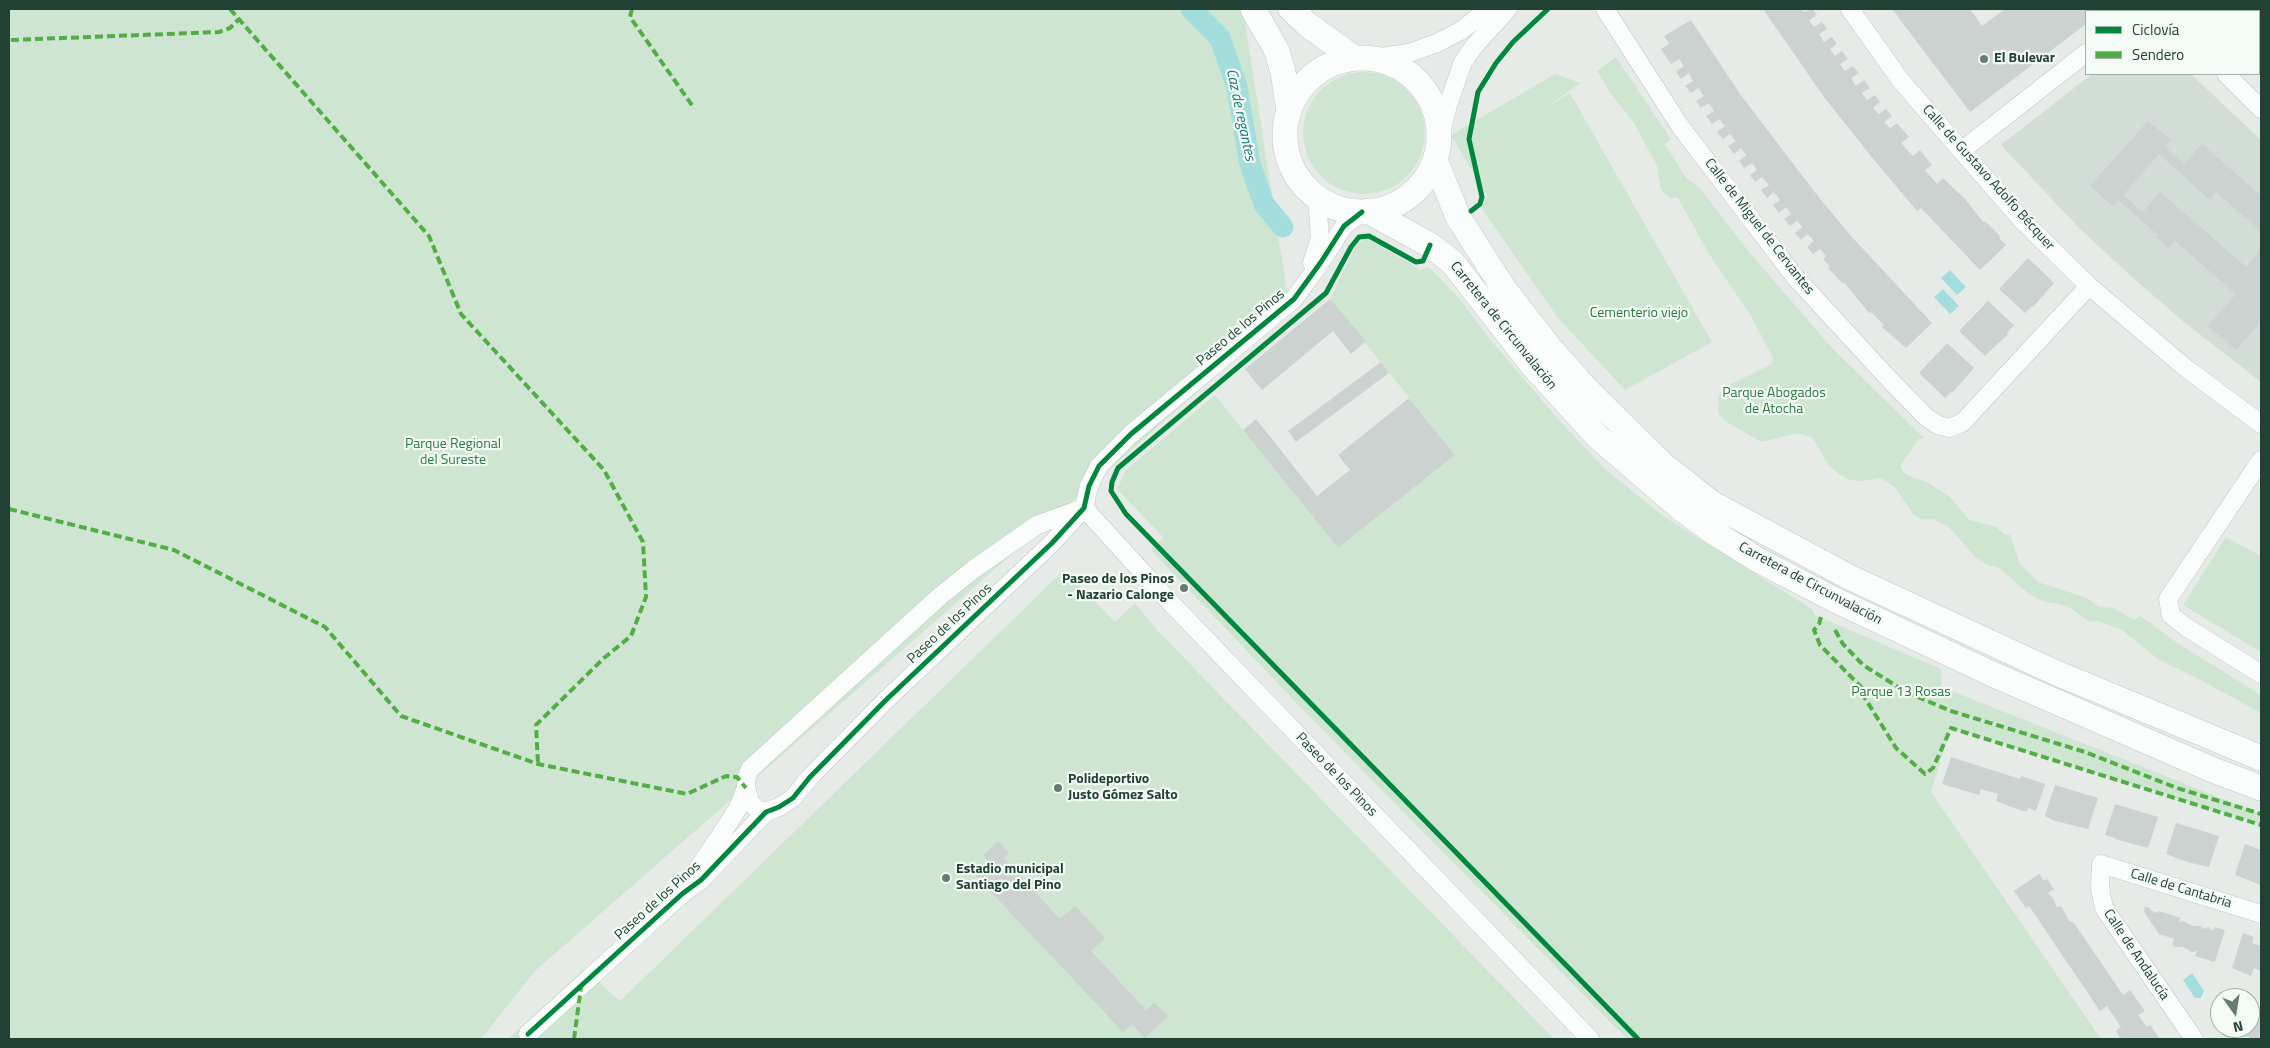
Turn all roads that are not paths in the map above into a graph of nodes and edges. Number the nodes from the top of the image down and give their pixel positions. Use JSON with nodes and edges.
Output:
{"nodes":[{"id":1,"x":1253,"y":9,"type":"edge"},
{"id":2,"x":1291,"y":9,"type":"edge"},
{"id":3,"x":1488,"y":9,"type":"edge"},
{"id":4,"x":1508,"y":9,"type":"edge"},
{"id":5,"x":1605,"y":9,"type":"edge"},
{"id":6,"x":1850,"y":9,"type":"edge"},
{"id":7,"x":2085,"y":54,"type":"edge"},
{"id":8,"x":1364,"y":58,"type":"junction"},
{"id":9,"x":2227,"y":75,"type":"edge"},
{"id":10,"x":2261,"y":109,"type":"edge"},
{"id":11,"x":1289,"y":111,"type":"junction"},
{"id":12,"x":1438,"y":149,"type":"junction"},
{"id":13,"x":1961,"y":151,"type":"junction"},
{"id":14,"x":1317,"y":197,"type":"junction"},
{"id":15,"x":1365,"y":211,"type":"junction"},
{"id":16,"x":1306,"y":284,"type":"junction"},
{"id":17,"x":2089,"y":286,"type":"junction"},
{"id":18,"x":2261,"y":424,"type":"edge"},
{"id":19,"x":2261,"y":460,"type":"edge"},
{"id":20,"x":1084,"y":508,"type":"junction"},
{"id":21,"x":2261,"y":674,"type":"edge"},
{"id":22,"x":2261,"y":758,"type":"edge"},
{"id":23,"x":746,"y":788,"type":"junction"},
{"id":24,"x":2261,"y":788,"type":"edge"},
{"id":25,"x":766,"y":812,"type":"junction"},
{"id":26,"x":2101,"y":864,"type":"joint"},
{"id":27,"x":682,"y":894,"type":"junction"},
{"id":28,"x":2261,"y":914,"type":"edge"},
{"id":29,"x":528,"y":1034,"type":"dead end"},
{"id":30,"x":1590,"y":1039,"type":"edge"},
{"id":31,"x":2194,"y":1039,"type":"edge"}],
"edges":[{"from":1,"to":11,"type":"main road"},
{"from":2,"to":8,"type":"main road"},
{"from":3,"to":8,"type":"street"},
{"from":4,"to":12,"type":"street"},
{"from":5,"to":17,"type":"street","name":"Calle de Miguel de Cervantes"},
{"from":6,"to":13,"type":"street","name":"Calle de Gustavo Adolfo Bécquer"},
{"from":7,"to":13,"type":"street"},
{"from":8,"to":11,"type":"main road"},
{"from":8,"to":12,"type":"main road"},
{"from":9,"to":10,"type":"street"},
{"from":11,"to":14,"type":"main road"},
{"from":12,"to":15,"type":"main road"},
{"from":12,"to":22,"type":"main road","name":"Carretera de Circunvalación"},
{"from":13,"to":17,"type":"street","name":"Calle de Gustavo Adolfo Bécquer"},
{"from":14,"to":15,"type":"main road"},
{"from":14,"to":16,"type":"street","name":"Paseo de los Pinos"},
{"from":15,"to":16,"type":"street","name":"Paseo de los Pinos"},
{"from":15,"to":24,"type":"main road","name":"Carretera de Circunvalación"},
{"from":16,"to":20,"type":"street","name":"Paseo de los Pinos"},
{"from":17,"to":18,"type":"street","name":"Calle de Gustavo Adolfo Bécquer"},
{"from":19,"to":21,"type":"street"},
{"from":20,"to":23,"type":"street","name":"Paseo de los Pinos"},
{"from":20,"to":25,"type":"street","name":"Paseo de los Pinos"},
{"from":20,"to":30,"type":"street","name":"Paseo de los Pinos"},
{"from":23,"to":25,"type":"street"},
{"from":23,"to":27,"type":"street","name":"Paseo de los Pinos"},
{"from":25,"to":27,"type":"street","name":"Paseo de los Pinos"},
{"from":26,"to":28,"type":"street","name":"Calle de Cantabria"},
{"from":26,"to":31,"type":"street","name":"Calle de Andalucía"},
{"from":27,"to":29,"type":"street","name":"Paseo de los Pinos"}]}
